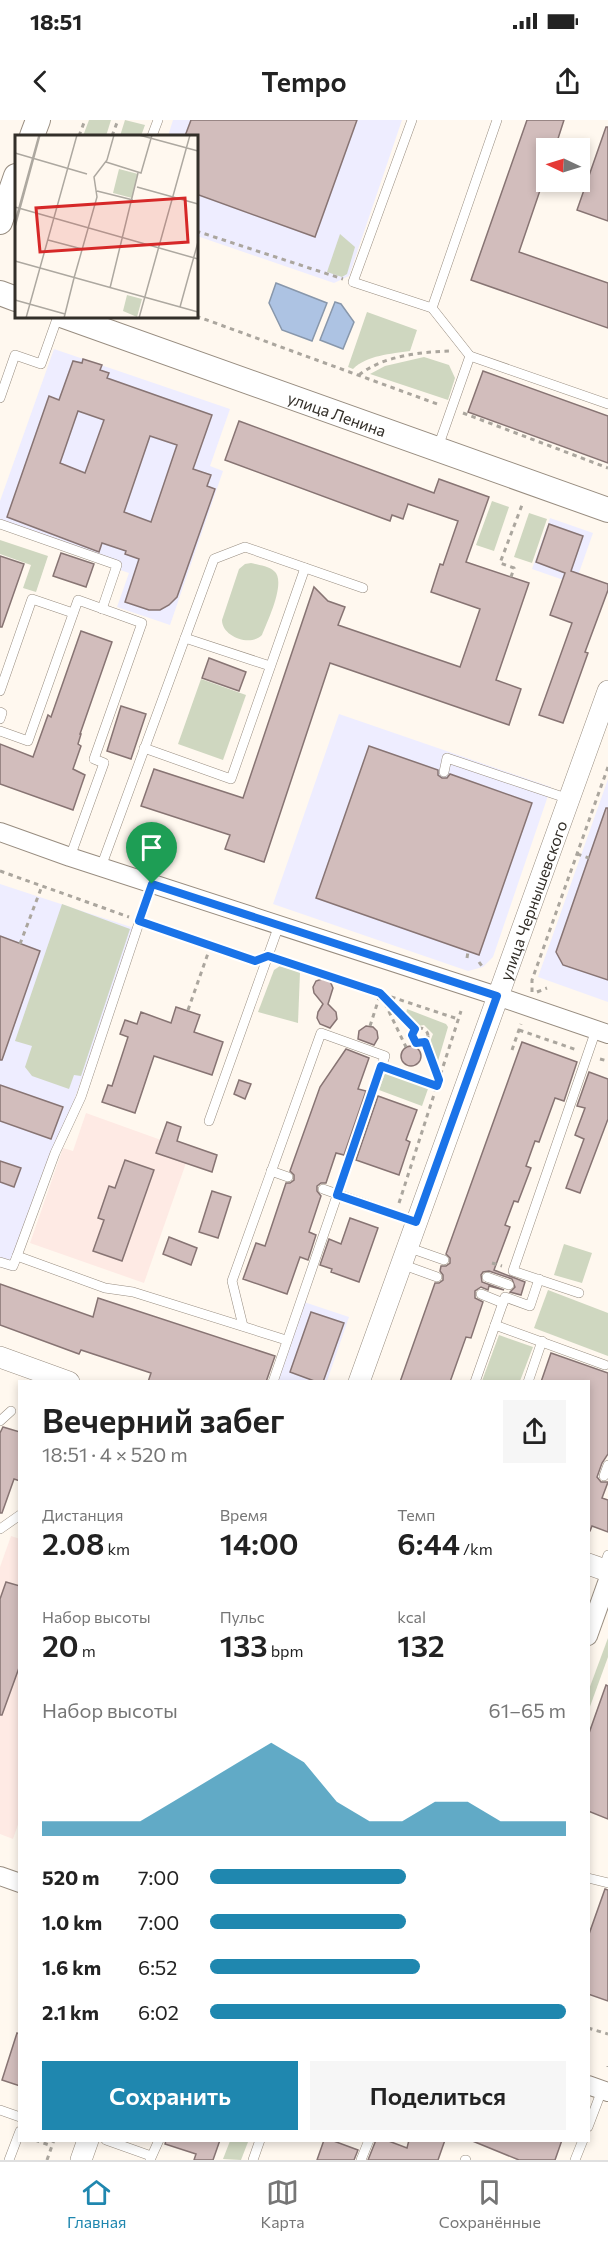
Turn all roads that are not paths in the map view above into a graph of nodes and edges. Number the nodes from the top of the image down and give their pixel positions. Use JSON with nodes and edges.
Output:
{"nodes":[{"id":1,"x":38,"y":120,"type":"edge"},
{"id":2,"x":158,"y":120,"type":"edge"},
{"id":3,"x":412,"y":120,"type":"edge"},
{"id":4,"x":497,"y":120,"type":"edge"},
{"id":5,"x":32,"y":135,"type":"edge"},
{"id":6,"x":152,"y":135,"type":"edge"},
{"id":7,"x":15,"y":179,"type":"edge"},
{"id":8,"x":0,"y":222,"type":"edge"},
{"id":9,"x":0,"y":293,"type":"edge"},
{"id":10,"x":15,"y":299,"type":"edge"},
{"id":11,"x":432,"y":309,"type":"junction"},
{"id":12,"x":57,"y":318,"type":"edge"},
{"id":13,"x":70,"y":318,"type":"edge"},
{"id":14,"x":467,"y":353,"type":"junction"},
{"id":15,"x":0,"y":398,"type":"edge"},
{"id":16,"x":608,"y":404,"type":"edge"},
{"id":17,"x":438,"y":450,"type":"junction"},
{"id":18,"x":608,"y":510,"type":"edge"},
{"id":19,"x":0,"y":524,"type":"edge"},
{"id":20,"x":305,"y":568,"type":"junction"},
{"id":21,"x":363,"y":588,"type":"dead end"},
{"id":22,"x":102,"y":609,"type":"junction"},
{"id":23,"x":73,"y":613,"type":"junction"},
{"id":24,"x":185,"y":638,"type":"junction"},
{"id":25,"x":270,"y":666,"type":"junction"},
{"id":26,"x":0,"y":691,"type":"edge"},
{"id":27,"x":608,"y":691,"type":"edge"},
{"id":28,"x":0,"y":712,"type":"edge"},
{"id":29,"x":0,"y":719,"type":"edge"},
{"id":30,"x":2,"y":732,"type":"edge"},
{"id":31,"x":0,"y":744,"type":"edge"},
{"id":32,"x":144,"y":748,"type":"junction"},
{"id":33,"x":444,"y":772,"type":"dead end"},
{"id":34,"x":568,"y":799,"type":"junction"},
{"id":35,"x":0,"y":832,"type":"edge"},
{"id":36,"x":70,"y":857,"type":"junction"},
{"id":37,"x":101,"y":867,"type":"junction"},
{"id":38,"x":152,"y":884,"type":"junction"},
{"id":39,"x":279,"y":925,"type":"junction"},
{"id":40,"x":497,"y":996,"type":"junction"},
{"id":41,"x":602,"y":1032,"type":"edge"},
{"id":42,"x":209,"y":1121,"type":"dead end"},
{"id":43,"x":271,"y":1171,"type":"junction"},
{"id":44,"x":288,"y":1177,"type":"dead end"},
{"id":45,"x":323,"y":1190,"type":"dead end"},
{"id":46,"x":337,"y":1195,"type":"junction"},
{"id":47,"x":416,"y":1222,"type":"junction"},
{"id":48,"x":404,"y":1255,"type":"junction"},
{"id":49,"x":17,"y":1256,"type":"junction"},
{"id":50,"x":444,"y":1260,"type":"dead end"},
{"id":51,"x":0,"y":1262,"type":"edge"},
{"id":52,"x":437,"y":1277,"type":"dead end"},
{"id":53,"x":487,"y":1277,"type":"dead end"},
{"id":54,"x":539,"y":1279,"type":"junction"},
{"id":55,"x":508,"y":1285,"type":"dead end"},
{"id":56,"x":579,"y":1293,"type":"dead end"},
{"id":57,"x":481,"y":1294,"type":"dead end"},
{"id":58,"x":503,"y":1303,"type":"junction"},
{"id":59,"x":495,"y":1325,"type":"junction"},
{"id":60,"x":243,"y":1326,"type":"junction"},
{"id":61,"x":286,"y":1340,"type":"junction"},
{"id":62,"x":542,"y":1341,"type":"junction"},
{"id":63,"x":0,"y":1357,"type":"edge"},
{"id":64,"x":605,"y":1365,"type":"dead end"},
{"id":65,"x":63,"y":1380,"type":"edge"},
{"id":66,"x":274,"y":1380,"type":"edge"},
{"id":67,"x":360,"y":1380,"type":"edge"},
{"id":68,"x":476,"y":1380,"type":"edge"},
{"id":69,"x":529,"y":1380,"type":"edge"},
{"id":70,"x":10,"y":1411,"type":"dead end"},
{"id":71,"x":0,"y":1420,"type":"edge"},
{"id":72,"x":608,"y":1465,"type":"edge"},
{"id":73,"x":604,"y":1476,"type":"dead end"},
{"id":74,"x":18,"y":1516,"type":"edge"},
{"id":75,"x":0,"y":1529,"type":"edge"},
{"id":76,"x":603,"y":1568,"type":"edge"},
{"id":77,"x":590,"y":1627,"type":"edge"},
{"id":78,"x":0,"y":1876,"type":"edge"},
{"id":79,"x":590,"y":1878,"type":"edge"},
{"id":80,"x":18,"y":1882,"type":"edge"},
{"id":81,"x":608,"y":1883,"type":"edge"},
{"id":82,"x":599,"y":2089,"type":"edge"},
{"id":83,"x":0,"y":2110,"type":"edge"},
{"id":84,"x":18,"y":2116,"type":"edge"},
{"id":85,"x":590,"y":2120,"type":"edge"},
{"id":86,"x":18,"y":2136,"type":"edge"},
{"id":87,"x":158,"y":2142,"type":"edge"},
{"id":88,"x":259,"y":2142,"type":"edge"},
{"id":89,"x":368,"y":2142,"type":"edge"},
{"id":90,"x":582,"y":2142,"type":"edge"},
{"id":91,"x":90,"y":2145,"type":"edge"},
{"id":92,"x":150,"y":2158,"type":"edge"},
{"id":93,"x":9,"y":2160,"type":"edge"},
{"id":94,"x":253,"y":2160,"type":"edge"},
{"id":95,"x":361,"y":2160,"type":"edge"},
{"id":96,"x":576,"y":2160,"type":"edge"}],
"edges":[{"from":1,"to":5,"type":"main road"},
{"from":2,"to":6,"type":"lane"},
{"from":3,"to":11,"type":"lane"},
{"from":4,"to":11,"type":"lane"},
{"from":7,"to":8,"type":"main road"},
{"from":9,"to":10,"type":"main road"},
{"from":11,"to":14,"type":"lane"},
{"from":12,"to":15,"type":"lane"},
{"from":13,"to":17,"type":"main road","name":"улица Ленина"},
{"from":14,"to":16,"type":"lane"},
{"from":14,"to":17,"type":"lane"},
{"from":17,"to":18,"type":"main road","name":"улица Ленина"},
{"from":19,"to":22,"type":"lane"},
{"from":20,"to":21,"type":"lane"},
{"from":20,"to":24,"type":"lane"},
{"from":20,"to":25,"type":"lane"},
{"from":22,"to":23,"type":"lane"},
{"from":22,"to":36,"type":"lane"},
{"from":23,"to":26,"type":"lane"},
{"from":23,"to":30,"type":"lane"},
{"from":24,"to":25,"type":"lane"},
{"from":24,"to":32,"type":"lane"},
{"from":25,"to":32,"type":"lane"},
{"from":27,"to":34,"type":"street","name":"улица Чернышевского"},
{"from":28,"to":29,"type":"lane"},
{"from":30,"to":31,"type":"lane"},
{"from":32,"to":37,"type":"lane"},
{"from":33,"to":34,"type":"lane"},
{"from":34,"to":40,"type":"street","name":"улица Чернышевского"},
{"from":35,"to":36,"type":"street"},
{"from":36,"to":37,"type":"street"},
{"from":37,"to":38,"type":"street"},
{"from":38,"to":39,"type":"street"},
{"from":38,"to":49,"type":"lane"},
{"from":39,"to":40,"type":"street"},
{"from":39,"to":42,"type":"lane"},
{"from":40,"to":41,"type":"street"},
{"from":40,"to":47,"type":"street","name":"улица Чернышевского"},
{"from":41,"to":54,"type":"lane"},
{"from":43,"to":44,"type":"lane"},
{"from":43,"to":46,"type":"lane"},
{"from":43,"to":60,"type":"lane"},
{"from":45,"to":46,"type":"lane"},
{"from":46,"to":47,"type":"lane"},
{"from":46,"to":61,"type":"lane"},
{"from":47,"to":48,"type":"street","name":"улица Чернышевского"},
{"from":48,"to":50,"type":"lane"},
{"from":48,"to":52,"type":"lane"},
{"from":48,"to":67,"type":"street","name":"улица Чернышевского"},
{"from":49,"to":51,"type":"lane"},
{"from":49,"to":60,"type":"lane"},
{"from":53,"to":55,"type":"lane"},
{"from":54,"to":56,"type":"lane"},
{"from":54,"to":58,"type":"lane"},
{"from":57,"to":58,"type":"lane"},
{"from":58,"to":59,"type":"lane"},
{"from":59,"to":62,"type":"lane"},
{"from":59,"to":68,"type":"lane"},
{"from":60,"to":61,"type":"lane"},
{"from":61,"to":66,"type":"lane"},
{"from":62,"to":64,"type":"lane"},
{"from":62,"to":69,"type":"lane"},
{"from":63,"to":65,"type":"street"},
{"from":70,"to":71,"type":"lane"},
{"from":72,"to":73,"type":"lane"},
{"from":74,"to":75,"type":"lane"},
{"from":76,"to":77,"type":"street"},
{"from":78,"to":80,"type":"street"},
{"from":79,"to":81,"type":"lane"},
{"from":82,"to":85,"type":"lane"},
{"from":83,"to":84,"type":"lane"},
{"from":86,"to":93,"type":"lane"},
{"from":87,"to":92,"type":"lane"},
{"from":88,"to":94,"type":"lane"},
{"from":89,"to":95,"type":"lane"},
{"from":90,"to":96,"type":"lane"},
{"from":91,"to":92,"type":"lane"}]}
